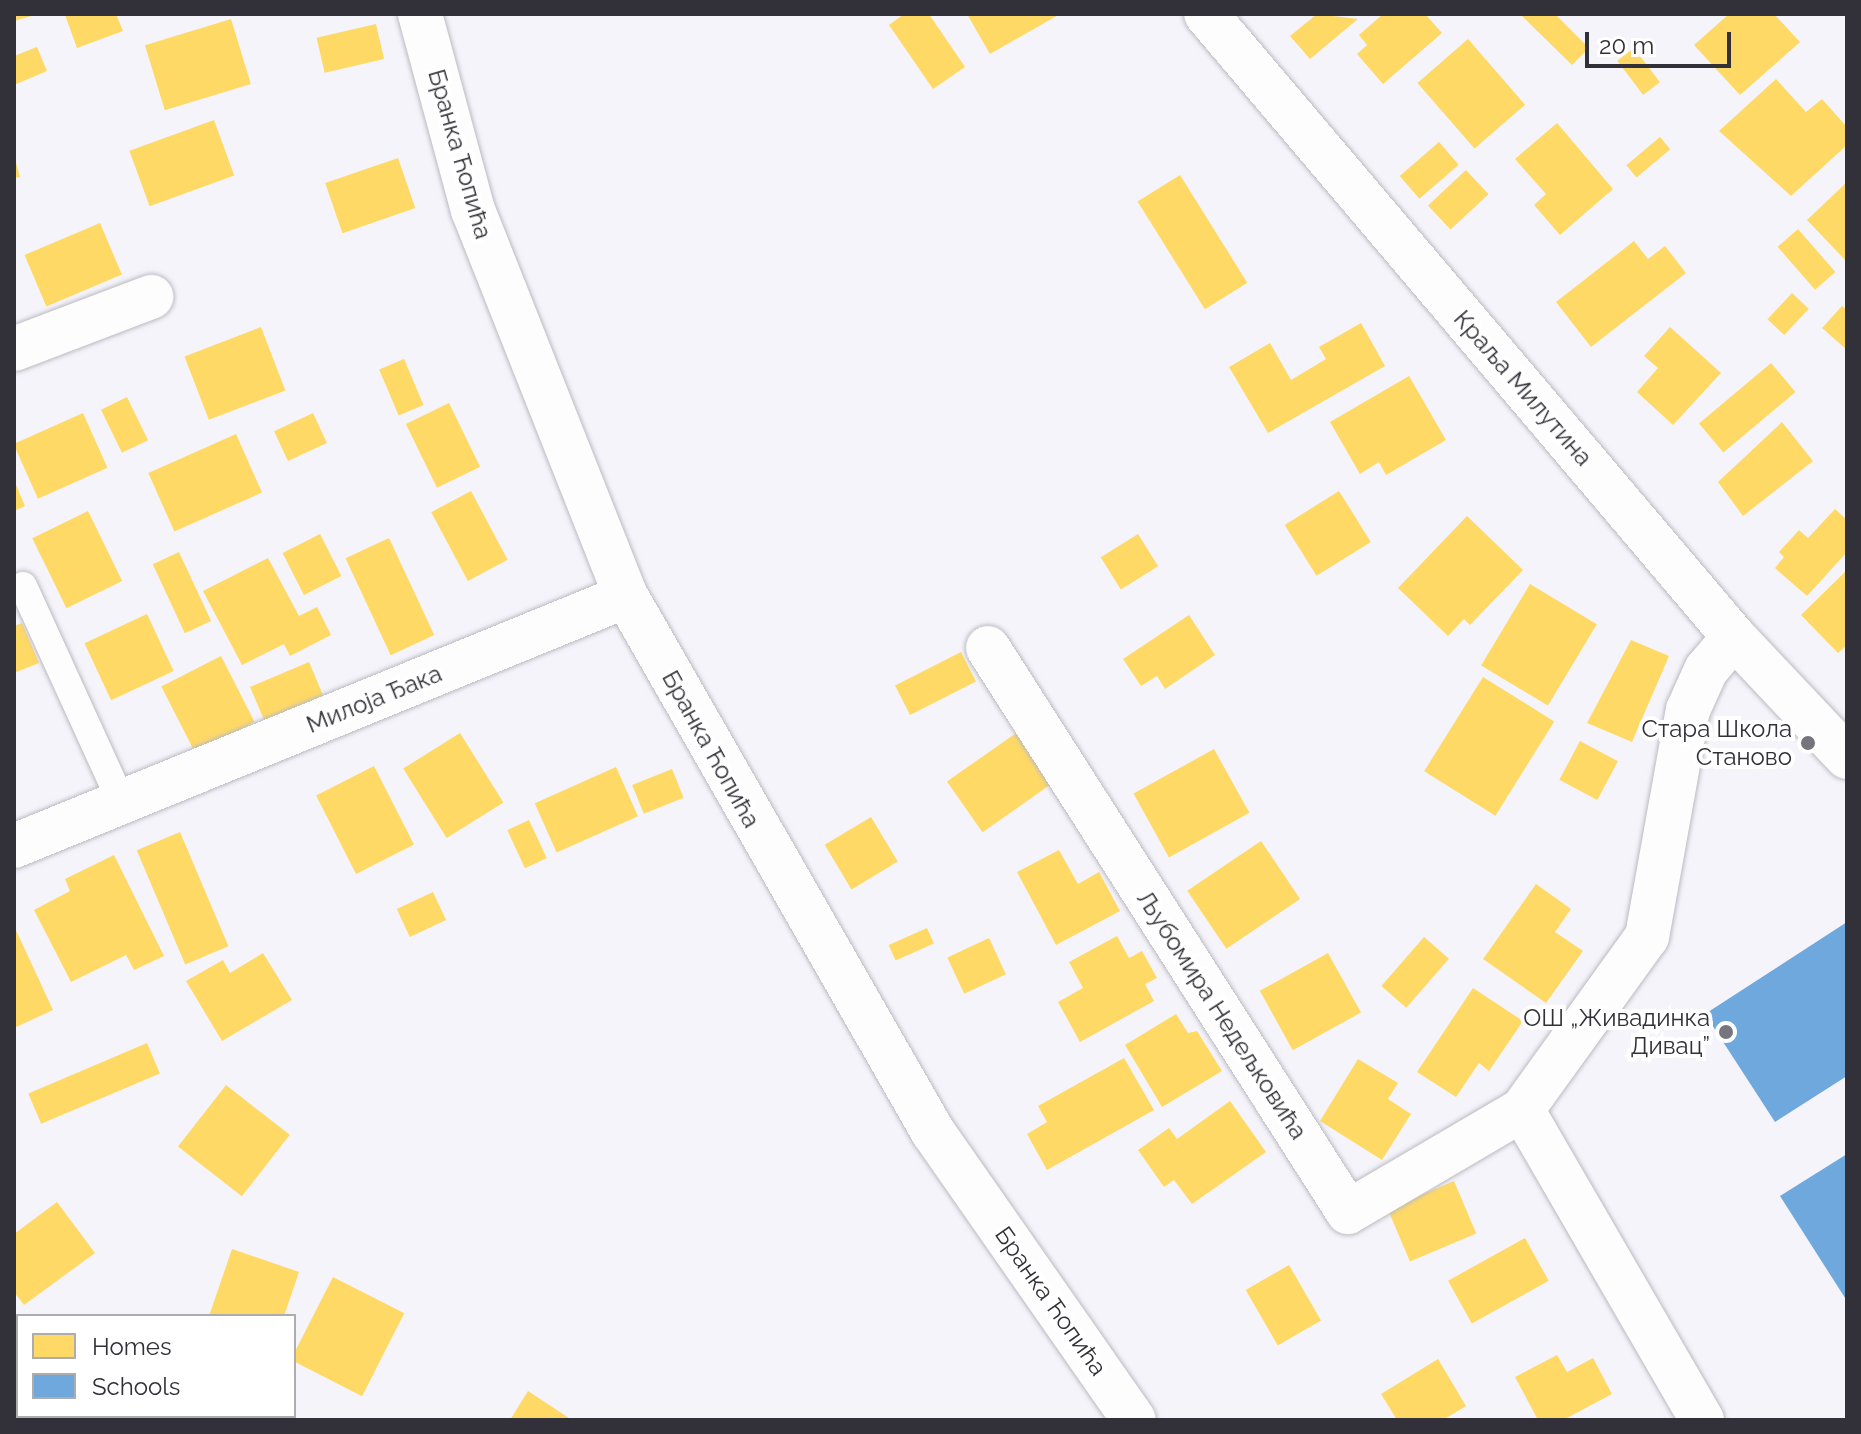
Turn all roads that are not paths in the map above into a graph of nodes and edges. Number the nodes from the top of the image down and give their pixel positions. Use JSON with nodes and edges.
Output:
{"nodes":[{"id":1,"x":420,"y":14,"type":"edge"},
{"id":2,"x":1206,"y":14,"type":"edge"},
{"id":3,"x":151,"y":297,"type":"dead end"},
{"id":4,"x":14,"y":349,"type":"edge"},
{"id":5,"x":23,"y":586,"type":"dead end"},
{"id":6,"x":626,"y":596,"type":"junction"},
{"id":7,"x":1734,"y":637,"type":"junction"},
{"id":8,"x":988,"y":648,"type":"dead end"},
{"id":9,"x":1847,"y":757,"type":"edge"},
{"id":10,"x":121,"y":801,"type":"junction"},
{"id":11,"x":14,"y":846,"type":"edge"},
{"id":12,"x":1522,"y":1110,"type":"junction"},
{"id":13,"x":1134,"y":1420,"type":"edge"},
{"id":14,"x":1702,"y":1420,"type":"edge"}],
"edges":[{"from":1,"to":6,"type":"street","name":"Бранка Ћопића"},
{"from":2,"to":7,"type":"street","name":"Краља Милутина"},
{"from":3,"to":4,"type":"street"},
{"from":5,"to":10,"type":"lane"},
{"from":6,"to":10,"type":"street","name":"Милоја Ђака"},
{"from":6,"to":13,"type":"street","name":"Бранка Ћопића"},
{"from":7,"to":9,"type":"street","name":"Краља Милутина"},
{"from":7,"to":12,"type":"street","name":"Љубомира Недељковића"},
{"from":8,"to":12,"type":"street","name":"Љубомира Недељковића"},
{"from":10,"to":11,"type":"street","name":"Милоја Ђака"},
{"from":12,"to":14,"type":"street"}]}
